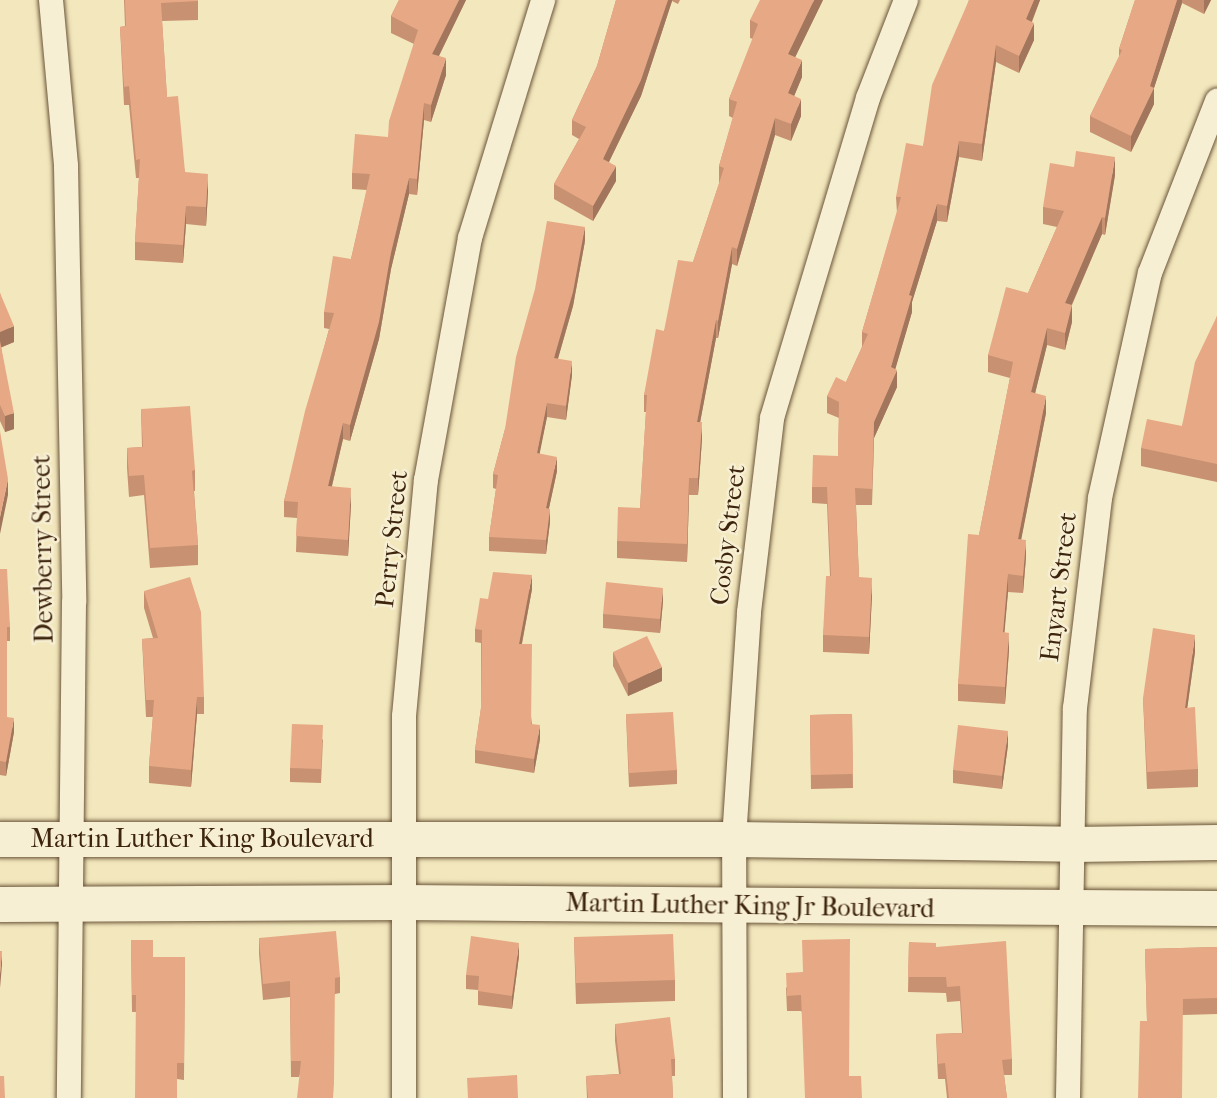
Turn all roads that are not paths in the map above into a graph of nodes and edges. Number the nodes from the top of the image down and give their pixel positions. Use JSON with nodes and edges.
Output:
{"nodes":[{"id":1,"x":51,"y":0,"type":"edge"},
{"id":2,"x":543,"y":0,"type":"edge"},
{"id":3,"x":905,"y":0,"type":"edge"},
{"id":4,"x":1217,"y":101,"type":"edge"},
{"id":5,"x":0,"y":839,"type":"edge"},
{"id":6,"x":403,"y":839,"type":"junction"},
{"id":7,"x":734,"y":839,"type":"junction"},
{"id":8,"x":73,"y":840,"type":"junction"},
{"id":9,"x":1217,"y":842,"type":"edge"},
{"id":10,"x":1073,"y":844,"type":"junction"},
{"id":11,"x":403,"y":902,"type":"junction"},
{"id":12,"x":0,"y":904,"type":"edge"},
{"id":13,"x":70,"y":904,"type":"junction"},
{"id":14,"x":733,"y":906,"type":"junction"},
{"id":15,"x":1217,"y":908,"type":"edge"},
{"id":16,"x":1072,"y":909,"type":"junction"},
{"id":17,"x":69,"y":1098,"type":"edge"},
{"id":18,"x":404,"y":1098,"type":"edge"},
{"id":19,"x":735,"y":1098,"type":"edge"},
{"id":20,"x":1068,"y":1098,"type":"edge"}],
"edges":[{"from":1,"to":8,"type":"street","name":"Dewberry Street"},
{"from":2,"to":6,"type":"street","name":"Perry Street"},
{"from":3,"to":7,"type":"street","name":"Cosby Street"},
{"from":4,"to":10,"type":"street","name":"Enyart Street"},
{"from":5,"to":8,"type":"main road","name":"Martin Luther King Boulevard"},
{"from":6,"to":7,"type":"main road"},
{"from":6,"to":8,"type":"main road","name":"Martin Luther King Boulevard"},
{"from":6,"to":11,"type":"street","name":"Perry Street"},
{"from":7,"to":10,"type":"main road"},
{"from":7,"to":14,"type":"street","name":"Cosby Street"},
{"from":8,"to":13,"type":"street","name":"Dewberry Street"},
{"from":9,"to":10,"type":"main road"},
{"from":10,"to":16,"type":"street","name":"Enyart Street"},
{"from":11,"to":13,"type":"main road","name":"Martin Luther King Jr Boulevard"},
{"from":11,"to":14,"type":"main road","name":"Martin Luther King Jr Boulevard"},
{"from":11,"to":18,"type":"street","name":"Perry Street"},
{"from":12,"to":13,"type":"main road"},
{"from":13,"to":17,"type":"street","name":"Dewberry Street"},
{"from":14,"to":16,"type":"main road","name":"Martin Luther King Jr Boulevard"},
{"from":14,"to":19,"type":"street","name":"Cosby Street"},
{"from":15,"to":16,"type":"main road","name":"Martin Luther King Jr Boulevard"},
{"from":16,"to":20,"type":"street","name":"Enyart Street"}]}
